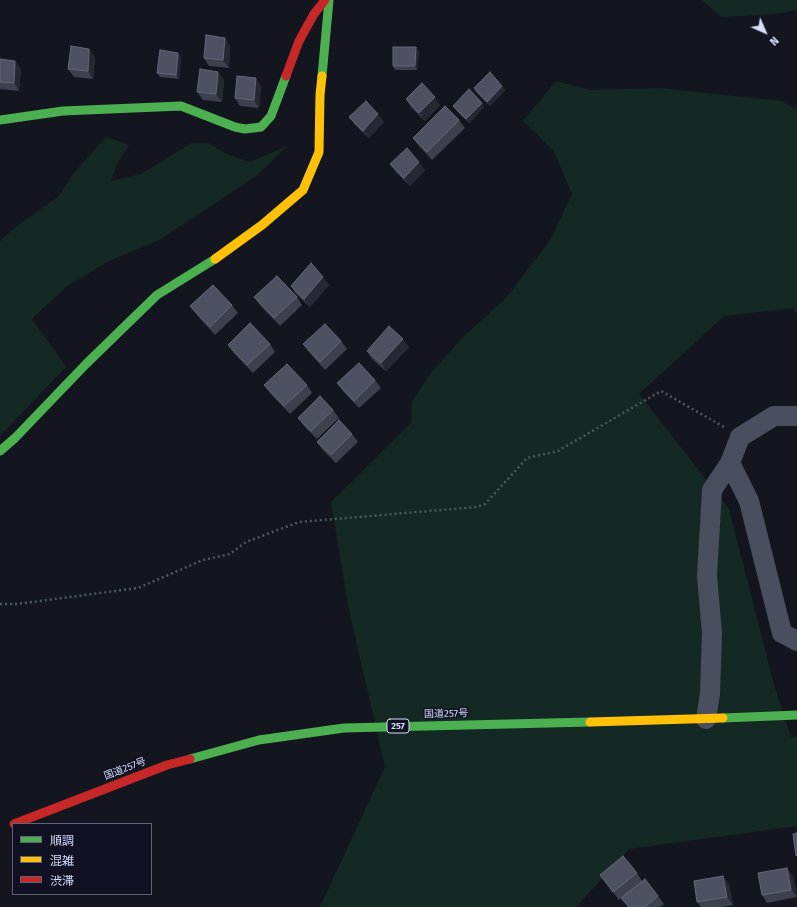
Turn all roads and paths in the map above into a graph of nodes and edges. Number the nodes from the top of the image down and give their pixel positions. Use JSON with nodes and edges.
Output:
{"nodes":[{"id":1,"x":325,"y":0,"type":"edge"},
{"id":2,"x":329,"y":0,"type":"edge"},
{"id":3,"x":0,"y":120,"type":"edge"},
{"id":4,"x":797,"y":416,"type":"edge"},
{"id":5,"x":740,"y":437,"type":"junction"},
{"id":6,"x":0,"y":451,"type":"edge"},
{"id":7,"x":730,"y":463,"type":"junction"},
{"id":8,"x":0,"y":604,"type":"edge"},
{"id":9,"x":797,"y":641,"type":"edge"},
{"id":10,"x":797,"y":715,"type":"edge"},
{"id":11,"x":706,"y":718,"type":"junction"},
{"id":12,"x":16,"y":823,"type":"edge"}],
"edges":[{"from":1,"to":3,"type":"main road"},
{"from":2,"to":6,"type":"main road"},
{"from":4,"to":5,"type":"street"},
{"from":5,"to":7,"type":"street"},
{"from":5,"to":8,"type":"path"},
{"from":7,"to":9,"type":"street"},
{"from":7,"to":11,"type":"street"},
{"from":10,"to":11,"type":"main road","name":"国道257号","number":"257"},
{"from":11,"to":12,"type":"main road","name":"国道257号","number":"257"}]}
